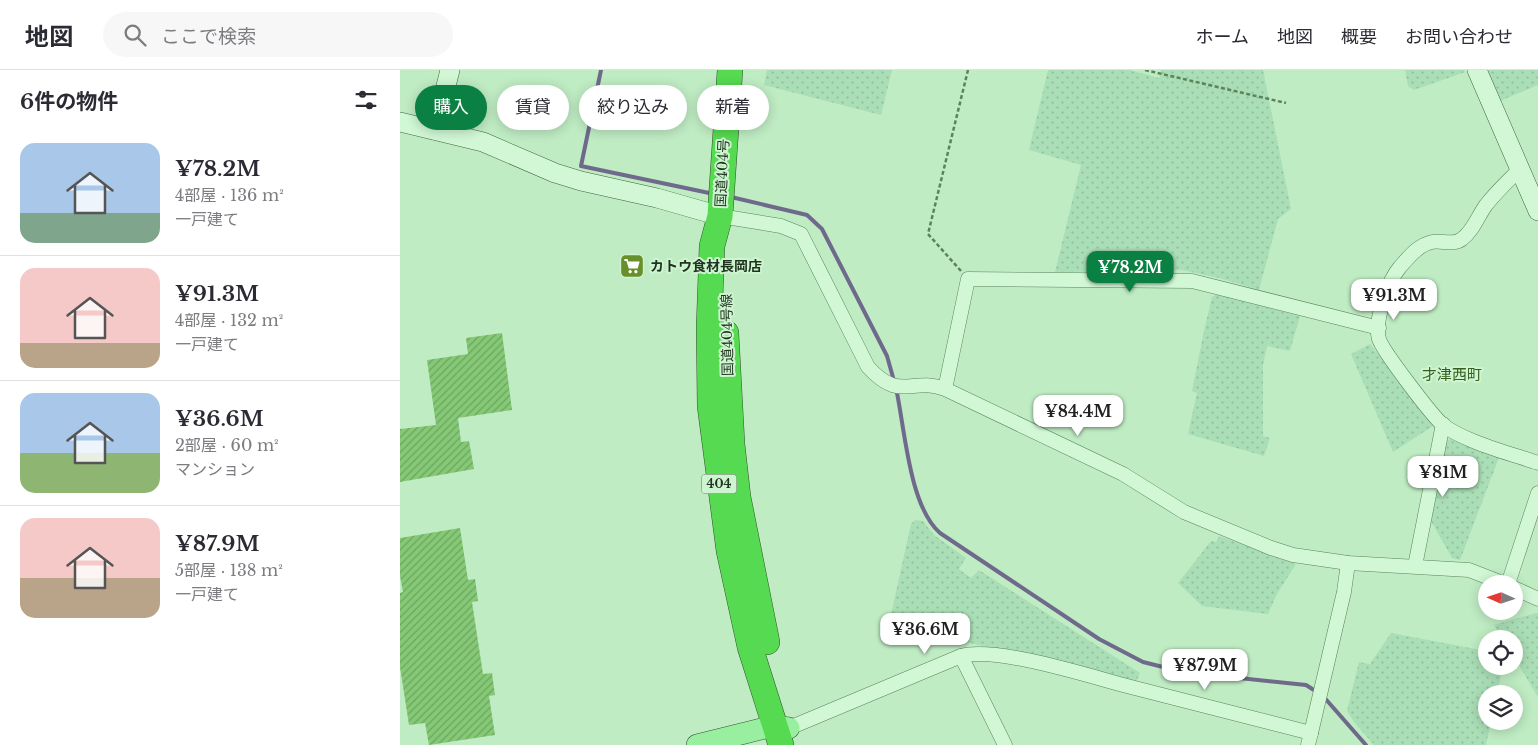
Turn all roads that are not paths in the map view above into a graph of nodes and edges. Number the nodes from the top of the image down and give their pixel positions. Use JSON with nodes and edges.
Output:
{"nodes":[{"id":1,"x":450,"y":70,"type":"edge"},
{"id":2,"x":730,"y":70,"type":"edge"},
{"id":3,"x":1477,"y":70,"type":"edge"},
{"id":4,"x":446,"y":85,"type":"edge"},
{"id":5,"x":400,"y":122,"type":"edge"},
{"id":6,"x":415,"y":125,"type":"edge"},
{"id":7,"x":435,"y":130,"type":"edge"},
{"id":8,"x":1520,"y":169,"type":"junction"},
{"id":9,"x":1538,"y":210,"type":"edge"},
{"id":10,"x":720,"y":216,"type":"junction"},
{"id":11,"x":1378,"y":328,"type":"junction"},
{"id":12,"x":945,"y":389,"type":"junction"},
{"id":13,"x":1443,"y":424,"type":"junction"},
{"id":14,"x":1538,"y":463,"type":"edge"},
{"id":15,"x":1538,"y":493,"type":"edge"},
{"id":16,"x":1348,"y":564,"type":"junction"},
{"id":17,"x":1414,"y":566,"type":"junction"},
{"id":18,"x":1482,"y":575,"type":"edge"},
{"id":19,"x":1509,"y":575,"type":"edge"},
{"id":20,"x":1523,"y":592,"type":"edge"},
{"id":21,"x":1538,"y":599,"type":"edge"},
{"id":22,"x":961,"y":656,"type":"junction"},
{"id":23,"x":781,"y":738,"type":"edge"},
{"id":24,"x":1309,"y":739,"type":"edge"},
{"id":25,"x":697,"y":745,"type":"edge"},
{"id":26,"x":1005,"y":745,"type":"edge"}],
"edges":[{"from":1,"to":4,"type":"street"},
{"from":2,"to":10,"type":"highway","name":"国道404号","number":"404"},
{"from":3,"to":8,"type":"street"},
{"from":5,"to":6,"type":"street"},
{"from":7,"to":10,"type":"street"},
{"from":8,"to":9,"type":"street"},
{"from":8,"to":11,"type":"street"},
{"from":10,"to":12,"type":"street"},
{"from":10,"to":23,"type":"highway","name":"国道404号線","number":"404"},
{"from":11,"to":12,"type":"street"},
{"from":11,"to":13,"type":"street"},
{"from":12,"to":16,"type":"street"},
{"from":13,"to":14,"type":"street"},
{"from":13,"to":17,"type":"street"},
{"from":15,"to":19,"type":"street"},
{"from":16,"to":17,"type":"street"},
{"from":16,"to":24,"type":"street"},
{"from":17,"to":18,"type":"street"},
{"from":20,"to":21,"type":"street"},
{"from":22,"to":23,"type":"street"},
{"from":22,"to":24,"type":"street"},
{"from":22,"to":26,"type":"street"},
{"from":23,"to":25,"type":"main road"}]}
